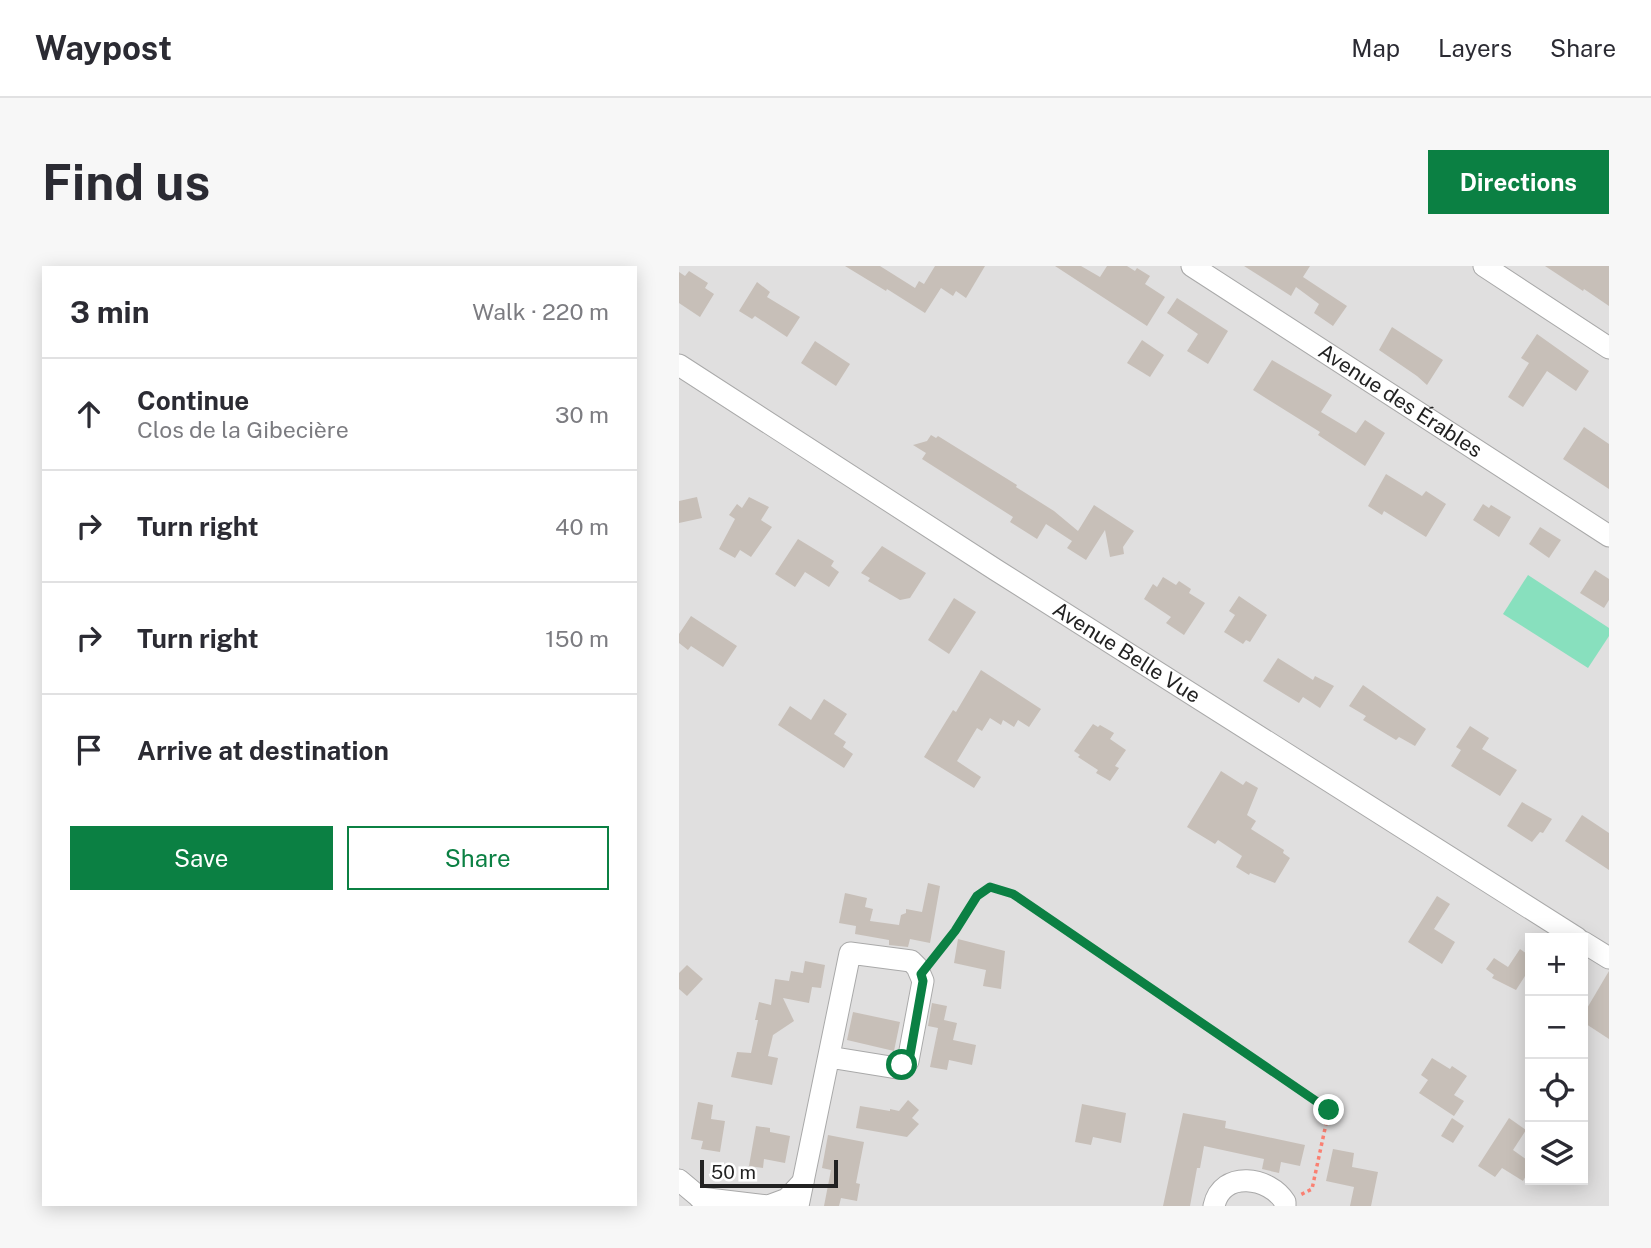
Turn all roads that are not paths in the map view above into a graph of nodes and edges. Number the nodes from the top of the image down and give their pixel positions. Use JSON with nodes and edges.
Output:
{"nodes":[{"id":1,"x":1192,"y":266,"type":"edge"},
{"id":2,"x":1484,"y":266,"type":"edge"},
{"id":3,"x":1609,"y":348,"type":"edge"},
{"id":4,"x":679,"y":365,"type":"edge"},
{"id":5,"x":1609,"y":536,"type":"edge"},
{"id":6,"x":1569,"y":933,"type":"edge"},
{"id":7,"x":1588,"y":945,"type":"edge"},
{"id":8,"x":1609,"y":958,"type":"edge"},
{"id":9,"x":829,"y":1057,"type":"junction"},
{"id":10,"x":679,"y":1180,"type":"edge"},
{"id":11,"x":803,"y":1182,"type":"junction"},
{"id":12,"x":705,"y":1202,"type":"edge"},
{"id":13,"x":1285,"y":1204,"type":"edge"},
{"id":14,"x":798,"y":1206,"type":"edge"},
{"id":15,"x":1214,"y":1206,"type":"edge"}],
"edges":[{"from":1,"to":5,"type":"street","name":"Avenue des Érables"},
{"from":2,"to":3,"type":"street"},
{"from":4,"to":6,"type":"street","name":"Avenue Belle Vue"},
{"from":7,"to":8,"type":"street"},
{"from":9,"to":9,"type":"street"},
{"from":9,"to":11,"type":"street"},
{"from":10,"to":12,"type":"street"},
{"from":11,"to":12,"type":"street"},
{"from":11,"to":14,"type":"street"},
{"from":13,"to":15,"type":"street"}]}
